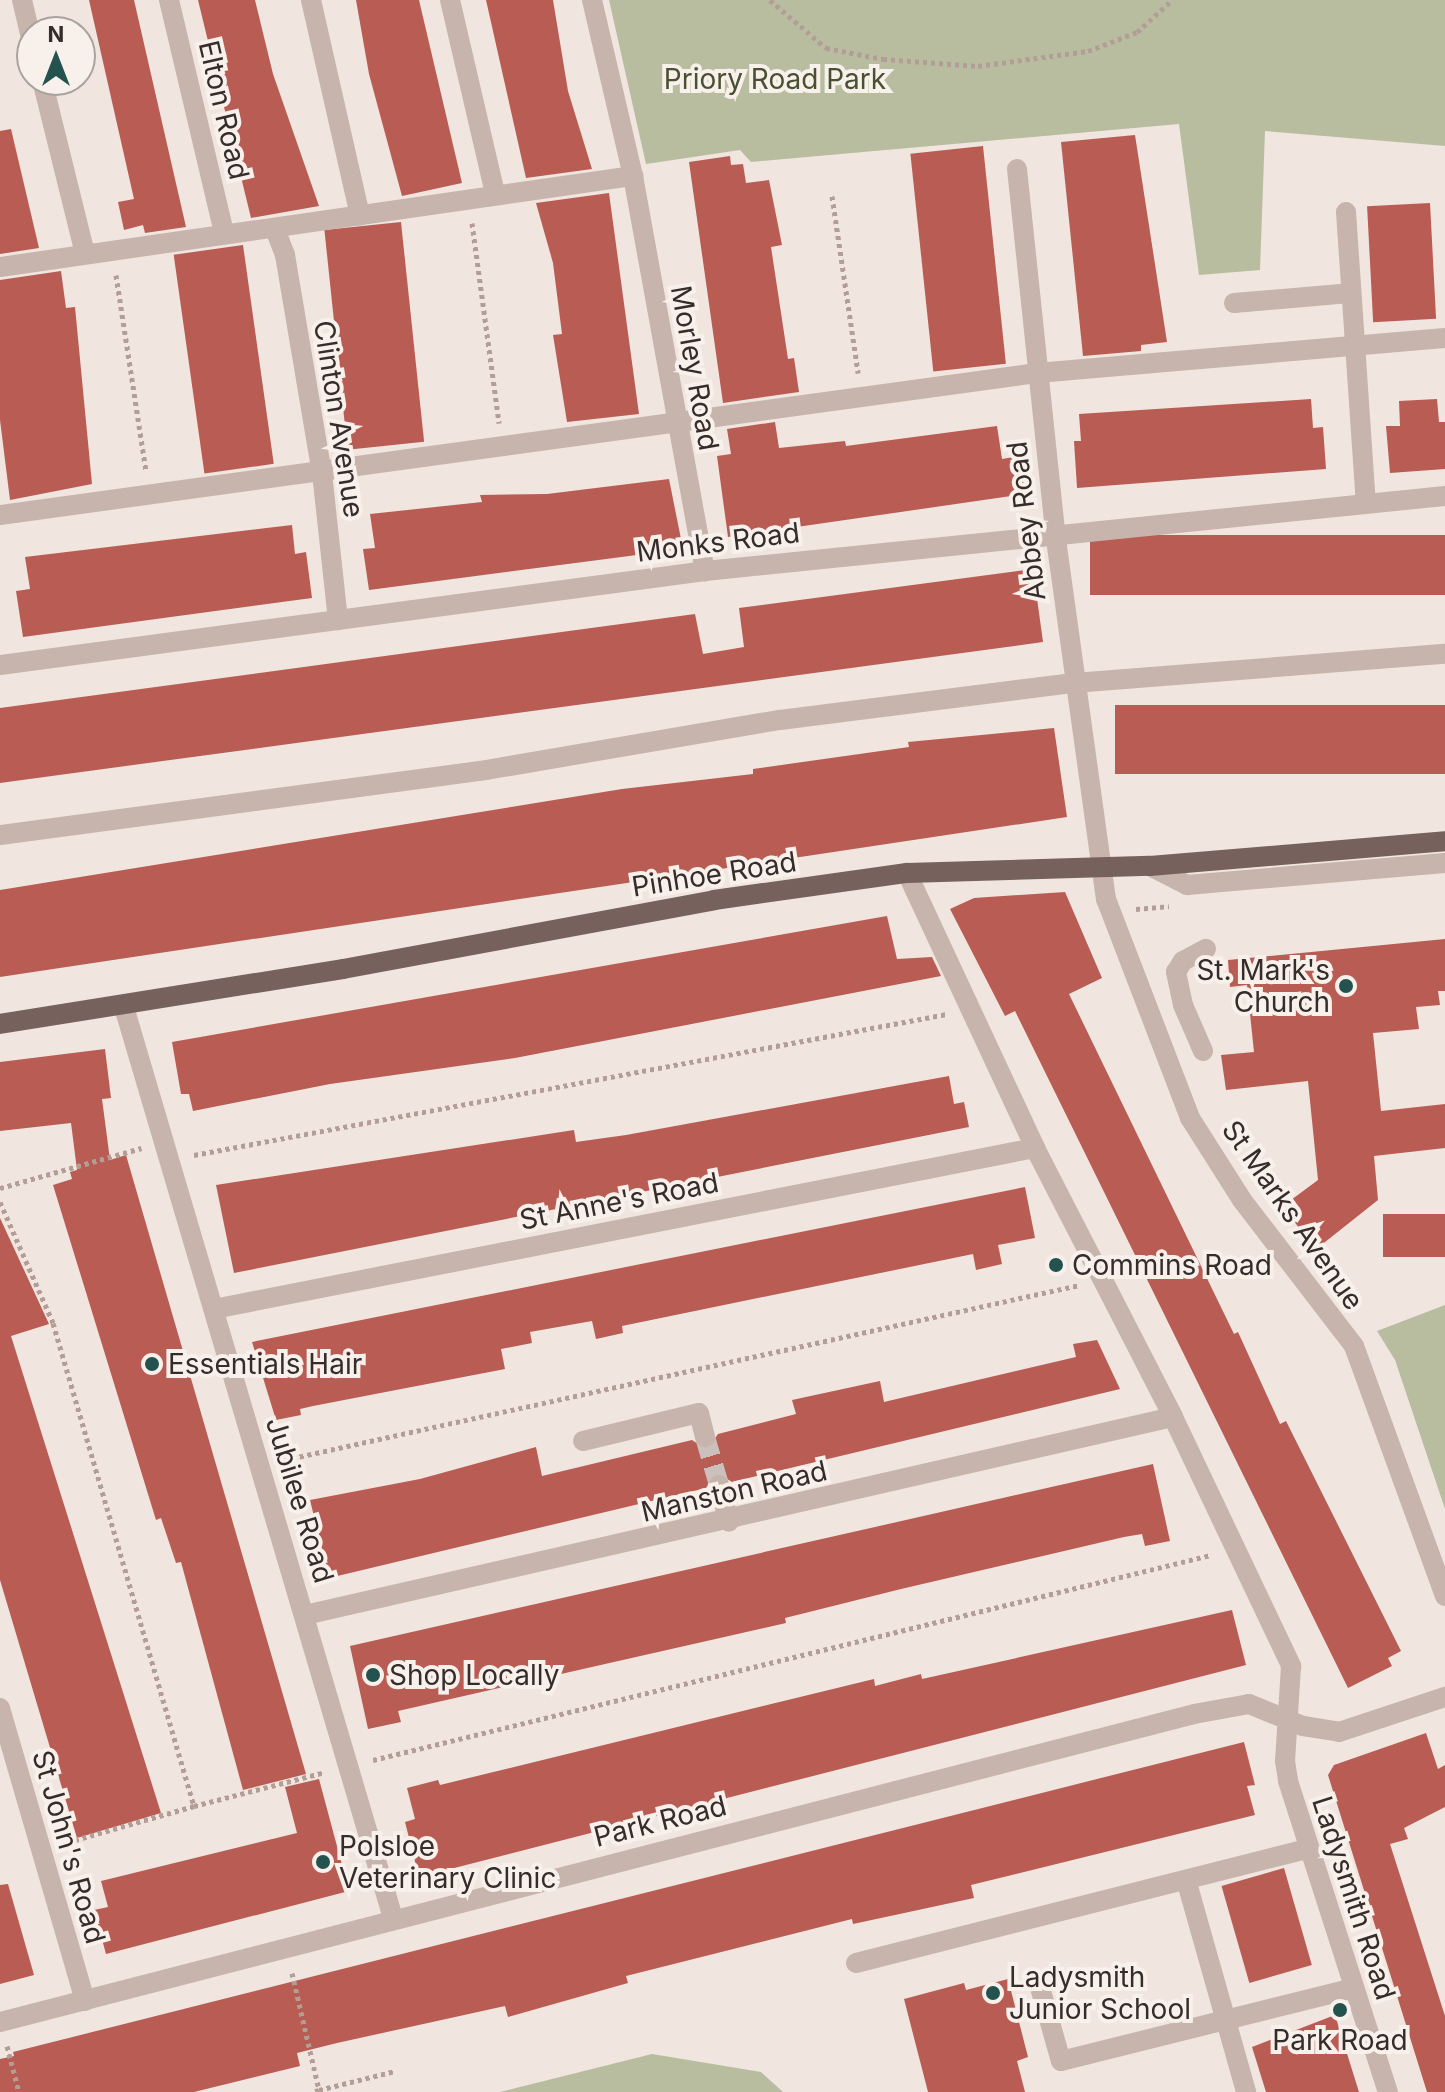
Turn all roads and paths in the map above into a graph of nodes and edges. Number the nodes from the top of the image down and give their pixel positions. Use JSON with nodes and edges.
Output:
{"nodes":[{"id":1,"x":169,"y":0,"type":"edge"},
{"id":2,"x":311,"y":0,"type":"edge"},
{"id":3,"x":450,"y":0,"type":"edge"},
{"id":4,"x":592,"y":0,"type":"edge"},
{"id":5,"x":770,"y":0,"type":"edge"},
{"id":6,"x":1172,"y":0,"type":"edge"},
{"id":7,"x":46,"y":96,"type":"edge"},
{"id":8,"x":1017,"y":169,"type":"dead end"},
{"id":9,"x":633,"y":176,"type":"junction"},
{"id":10,"x":495,"y":193,"type":"junction"},
{"id":11,"x":832,"y":196,"type":"dead end"},
{"id":12,"x":469,"y":198,"type":"junction"},
{"id":13,"x":1346,"y":212,"type":"dead end"},
{"id":14,"x":360,"y":216,"type":"junction"},
{"id":15,"x":275,"y":229,"type":"junction"},
{"id":16,"x":224,"y":233,"type":"junction"},
{"id":17,"x":113,"y":250,"type":"junction"},
{"id":18,"x":85,"y":254,"type":"junction"},
{"id":19,"x":0,"y":267,"type":"edge"},
{"id":20,"x":1350,"y":293,"type":"junction"},
{"id":21,"x":1234,"y":303,"type":"dead end"},
{"id":22,"x":1445,"y":338,"type":"edge"},
{"id":23,"x":1355,"y":346,"type":"junction"},
{"id":24,"x":1037,"y":373,"type":"junction"},
{"id":25,"x":862,"y":397,"type":"junction"},
{"id":26,"x":676,"y":426,"type":"junction"},
{"id":27,"x":503,"y":448,"type":"junction"},
{"id":28,"x":322,"y":473,"type":"junction"},
{"id":29,"x":149,"y":492,"type":"junction"},
{"id":30,"x":1445,"y":496,"type":"edge"},
{"id":31,"x":1366,"y":503,"type":"junction"},
{"id":32,"x":0,"y":515,"type":"edge"},
{"id":33,"x":1055,"y":532,"type":"junction"},
{"id":34,"x":705,"y":571,"type":"junction"},
{"id":35,"x":338,"y":620,"type":"junction"},
{"id":36,"x":1445,"y":654,"type":"edge"},
{"id":37,"x":0,"y":665,"type":"edge"},
{"id":38,"x":1074,"y":683,"type":"junction"},
{"id":39,"x":0,"y":835,"type":"edge"},
{"id":40,"x":1445,"y":841,"type":"edge"},
{"id":41,"x":1445,"y":863,"type":"edge"},
{"id":42,"x":1097,"y":866,"type":"junction"},
{"id":43,"x":1150,"y":866,"type":"junction"},
{"id":44,"x":907,"y":873,"type":"junction"},
{"id":45,"x":1206,"y":949,"type":"dead end"},
{"id":46,"x":1183,"y":1005,"type":"junction"},
{"id":47,"x":124,"y":1007,"type":"junction"},
{"id":48,"x":970,"y":1010,"type":"junction"},
{"id":49,"x":1151,"y":1015,"type":"junction"},
{"id":50,"x":0,"y":1024,"type":"edge"},
{"id":51,"x":1203,"y":1051,"type":"dead end"},
{"id":52,"x":1035,"y":1148,"type":"junction"},
{"id":53,"x":166,"y":1150,"type":"junction"},
{"id":54,"x":0,"y":1188,"type":"edge"},
{"id":55,"x":0,"y":1202,"type":"edge"},
{"id":56,"x":1103,"y":1280,"type":"junction"},
{"id":57,"x":214,"y":1309,"type":"junction"},
{"id":58,"x":1173,"y":1417,"type":"junction"},
{"id":59,"x":705,"y":1437,"type":"tunnel mouth"},
{"id":60,"x":583,"y":1441,"type":"dead end"},
{"id":61,"x":261,"y":1465,"type":"junction"},
{"id":62,"x":719,"y":1485,"type":"tunnel mouth"},
{"id":63,"x":729,"y":1522,"type":"junction"},
{"id":64,"x":1237,"y":1548,"type":"junction"},
{"id":65,"x":1445,"y":1596,"type":"edge"},
{"id":66,"x":305,"y":1615,"type":"junction"},
{"id":67,"x":1445,"y":1697,"type":"edge"},
{"id":68,"x":0,"y":1708,"type":"edge"},
{"id":69,"x":1288,"y":1718,"type":"junction"},
{"id":70,"x":349,"y":1766,"type":"junction"},
{"id":71,"x":194,"y":1806,"type":"junction"},
{"id":72,"x":1308,"y":1849,"type":"junction"},
{"id":73,"x":41,"y":1850,"type":"junction"},
{"id":74,"x":1187,"y":1883,"type":"junction"},
{"id":75,"x":393,"y":1918,"type":"junction"},
{"id":76,"x":286,"y":1945,"type":"junction"},
{"id":77,"x":856,"y":1963,"type":"dead end"},
{"id":78,"x":1039,"y":1984,"type":"dead end"},
{"id":79,"x":1353,"y":1988,"type":"junction"},
{"id":80,"x":85,"y":2001,"type":"junction"},
{"id":81,"x":1228,"y":2020,"type":"junction"},
{"id":82,"x":1,"y":2022,"type":"edge"},
{"id":83,"x":395,"y":2071,"type":"dead end"},
{"id":84,"x":316,"y":2091,"type":"edge"},
{"id":85,"x":19,"y":2092,"type":"edge"},
{"id":86,"x":1246,"y":2092,"type":"edge"},
{"id":87,"x":1388,"y":2092,"type":"edge"}],
"edges":[{"from":1,"to":16,"type":"street","name":"Elton Road"},
{"from":2,"to":14,"type":"street"},
{"from":3,"to":10,"type":"street"},
{"from":4,"to":9,"type":"street","name":"Morley Road"},
{"from":5,"to":6,"type":"path"},
{"from":7,"to":18,"type":"street"},
{"from":8,"to":24,"type":"street","name":"Abbey Road"},
{"from":9,"to":10,"type":"street"},
{"from":9,"to":26,"type":"street","name":"Morley Road"},
{"from":10,"to":12,"type":"street"},
{"from":11,"to":25,"type":"path"},
{"from":12,"to":14,"type":"street"},
{"from":12,"to":27,"type":"path"},
{"from":13,"to":20,"type":"street"},
{"from":14,"to":15,"type":"street"},
{"from":15,"to":16,"type":"street"},
{"from":15,"to":28,"type":"street","name":"Clinton Avenue"},
{"from":16,"to":17,"type":"street"},
{"from":17,"to":18,"type":"street"},
{"from":17,"to":29,"type":"path"},
{"from":18,"to":19,"type":"street"},
{"from":20,"to":21,"type":"street"},
{"from":20,"to":23,"type":"street"},
{"from":22,"to":23,"type":"street"},
{"from":23,"to":24,"type":"street"},
{"from":23,"to":31,"type":"street"},
{"from":24,"to":25,"type":"street"},
{"from":24,"to":33,"type":"street","name":"Abbey Road"},
{"from":25,"to":26,"type":"street"},
{"from":26,"to":27,"type":"street"},
{"from":26,"to":34,"type":"street","name":"Morley Road"},
{"from":27,"to":28,"type":"street"},
{"from":28,"to":29,"type":"street"},
{"from":28,"to":35,"type":"street","name":"Clinton Avenue"},
{"from":29,"to":32,"type":"street"},
{"from":30,"to":31,"type":"street","name":"Monks Road"},
{"from":31,"to":33,"type":"street","name":"Monks Road"},
{"from":33,"to":34,"type":"street","name":"Monks Road"},
{"from":33,"to":38,"type":"street","name":"Abbey Road"},
{"from":34,"to":35,"type":"street","name":"Monks Road"},
{"from":35,"to":37,"type":"street","name":"Monks Road"},
{"from":36,"to":38,"type":"street"},
{"from":38,"to":39,"type":"street"},
{"from":38,"to":42,"type":"street","name":"Abbey Road"},
{"from":40,"to":43,"type":"main road","name":"Pinhoe Road"},
{"from":41,"to":43,"type":"street"},
{"from":42,"to":43,"type":"main road","name":"Pinhoe Road"},
{"from":42,"to":44,"type":"main road","name":"Pinhoe Road"},
{"from":42,"to":49,"type":"street","name":"St Marks Avenue"},
{"from":44,"to":47,"type":"main road","name":"Pinhoe Road"},
{"from":44,"to":48,"type":"street"},
{"from":45,"to":46,"type":"street"},
{"from":46,"to":49,"type":"street"},
{"from":46,"to":51,"type":"street"},
{"from":47,"to":50,"type":"main road","name":"Pinhoe Road"},
{"from":47,"to":53,"type":"street","name":"Jubilee Road"},
{"from":48,"to":52,"type":"street"},
{"from":48,"to":53,"type":"path"},
{"from":49,"to":65,"type":"street","name":"St Marks Avenue"},
{"from":52,"to":56,"type":"street"},
{"from":52,"to":57,"type":"street","name":"St Anne's Road"},
{"from":53,"to":54,"type":"path"},
{"from":53,"to":57,"type":"street","name":"Jubilee Road"},
{"from":55,"to":71,"type":"path"},
{"from":56,"to":58,"type":"street"},
{"from":56,"to":61,"type":"path"},
{"from":57,"to":61,"type":"street","name":"Jubilee Road"},
{"from":58,"to":63,"type":"street","name":"Manston Road"},
{"from":58,"to":64,"type":"street"},
{"from":59,"to":60,"type":"street"},
{"from":61,"to":66,"type":"street","name":"Jubilee Road"},
{"from":62,"to":63,"type":"street"},
{"from":63,"to":66,"type":"street","name":"Manston Road"},
{"from":64,"to":69,"type":"street"},
{"from":64,"to":70,"type":"path"},
{"from":66,"to":70,"type":"street","name":"Jubilee Road"},
{"from":67,"to":69,"type":"street"},
{"from":68,"to":73,"type":"street","name":"St John's Road"},
{"from":69,"to":72,"type":"street","name":"Ladysmith Road"},
{"from":69,"to":75,"type":"street","name":"Park Road"},
{"from":70,"to":71,"type":"path"},
{"from":70,"to":75,"type":"street","name":"Jubilee Road"},
{"from":71,"to":73,"type":"path"},
{"from":72,"to":74,"type":"street"},
{"from":72,"to":79,"type":"street","name":"Ladysmith Road"},
{"from":73,"to":80,"type":"street","name":"St John's Road"},
{"from":74,"to":77,"type":"street"},
{"from":74,"to":81,"type":"street"},
{"from":75,"to":76,"type":"street","name":"Park Road"},
{"from":76,"to":80,"type":"street","name":"Park Road"},
{"from":76,"to":84,"type":"path"},
{"from":78,"to":81,"type":"street"},
{"from":79,"to":81,"type":"street"},
{"from":79,"to":87,"type":"street","name":"Ladysmith Road"},
{"from":80,"to":82,"type":"street","name":"Park Road"},
{"from":81,"to":86,"type":"street"},
{"from":82,"to":85,"type":"path"},
{"from":83,"to":84,"type":"path"}]}
